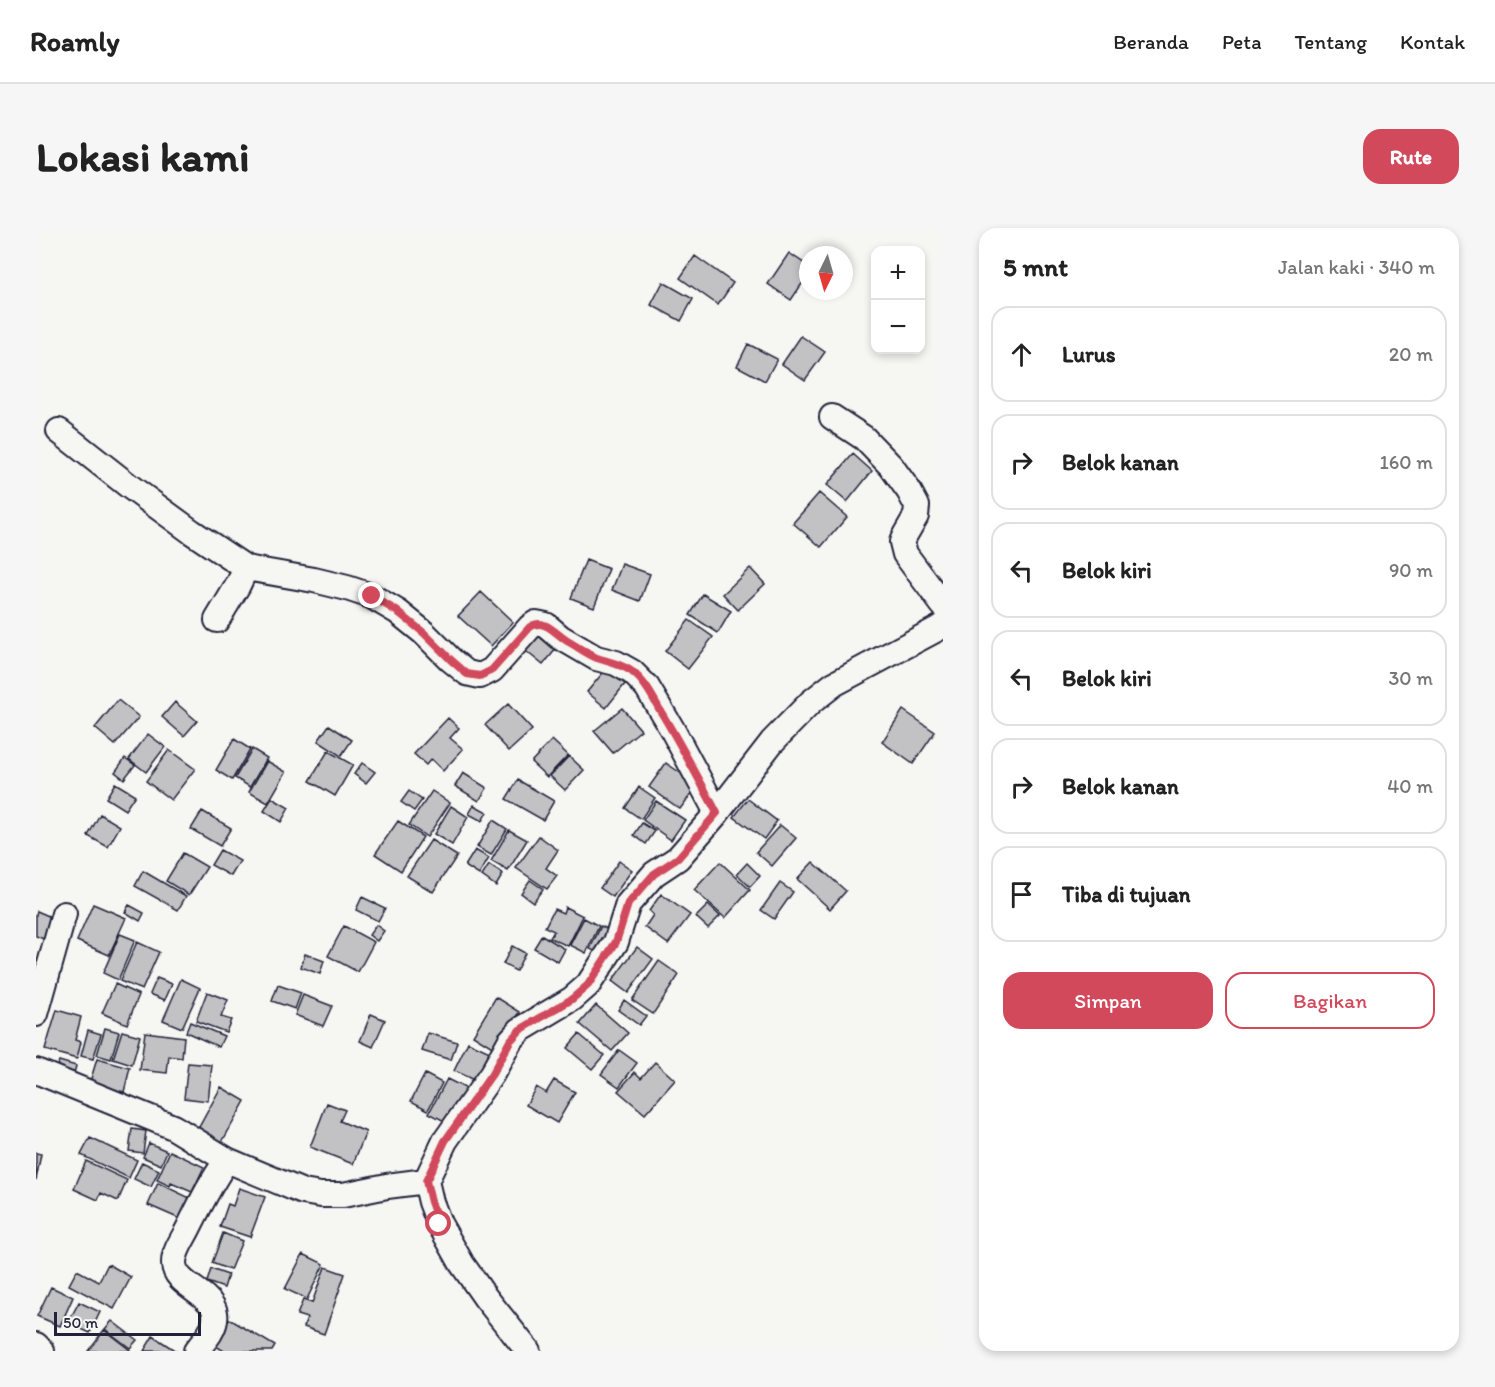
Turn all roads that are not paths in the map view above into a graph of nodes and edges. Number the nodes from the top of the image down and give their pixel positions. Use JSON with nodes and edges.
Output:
{"nodes":[{"id":1,"x":832,"y":417,"type":"dead end"},
{"id":2,"x":59,"y":431,"type":"dead end"},
{"id":3,"x":246,"y":568,"type":"junction"},
{"id":4,"x":943,"y":605,"type":"edge"},
{"id":5,"x":217,"y":620,"type":"dead end"},
{"id":6,"x":943,"y":626,"type":"edge"},
{"id":7,"x":717,"y":813,"type":"junction"},
{"id":8,"x":64,"y":914,"type":"dead end"},
{"id":9,"x":36,"y":1014,"type":"edge"},
{"id":10,"x":36,"y":1071,"type":"edge"},
{"id":11,"x":227,"y":1160,"type":"junction"},
{"id":12,"x":426,"y":1181,"type":"junction"},
{"id":13,"x":36,"y":1345,"type":"edge"},
{"id":14,"x":42,"y":1351,"type":"edge"},
{"id":15,"x":196,"y":1351,"type":"edge"},
{"id":16,"x":528,"y":1351,"type":"edge"}],
"edges":[{"from":1,"to":4,"type":"street"},
{"from":2,"to":3,"type":"street"},
{"from":3,"to":5,"type":"street"},
{"from":3,"to":7,"type":"street"},
{"from":6,"to":7,"type":"street"},
{"from":7,"to":12,"type":"street"},
{"from":8,"to":9,"type":"street"},
{"from":10,"to":11,"type":"street"},
{"from":11,"to":12,"type":"street"},
{"from":11,"to":15,"type":"street"},
{"from":12,"to":16,"type":"street"},
{"from":13,"to":14,"type":"street"}]}
